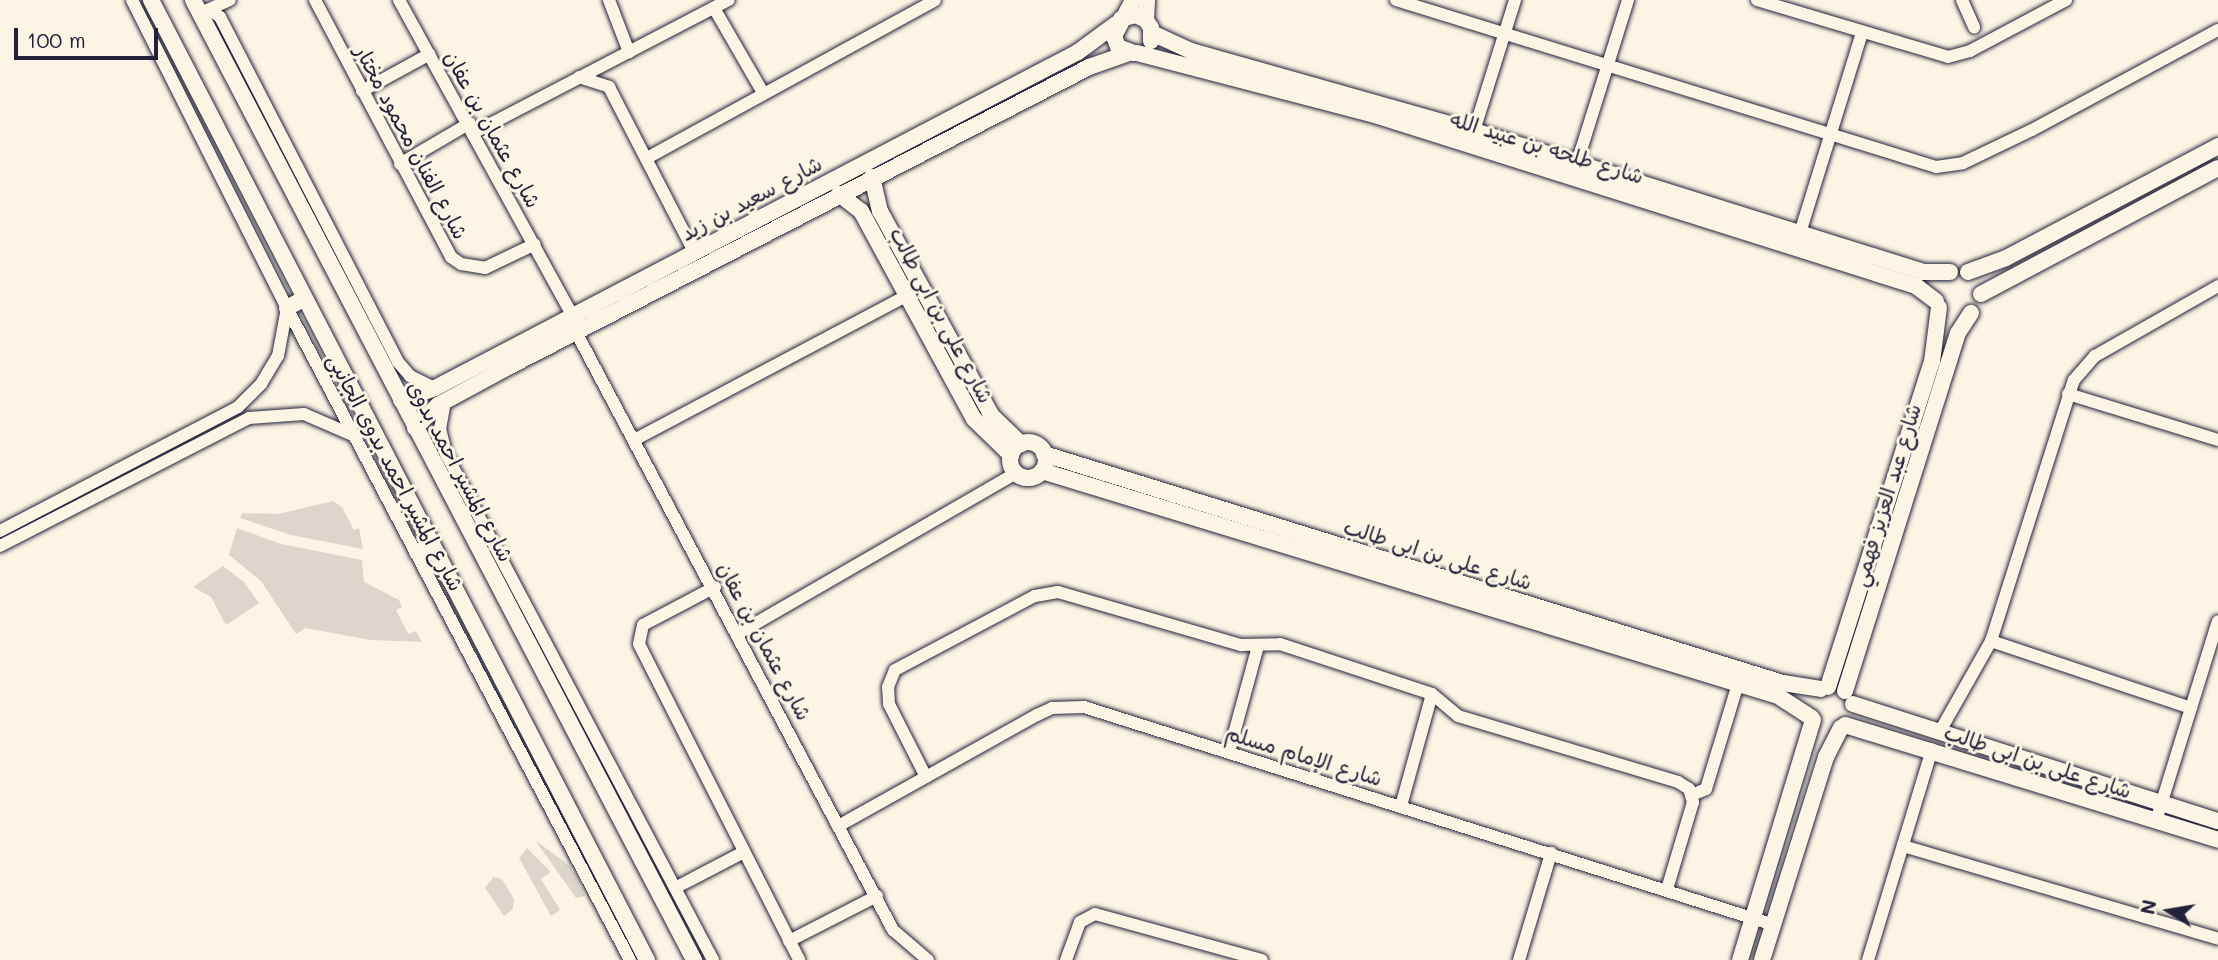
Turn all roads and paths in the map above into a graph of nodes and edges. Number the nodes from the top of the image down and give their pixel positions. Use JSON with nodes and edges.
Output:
{"nodes":[{"id":1,"x":132,"y":0,"type":"edge"},
{"id":2,"x":151,"y":0,"type":"edge"},
{"id":3,"x":230,"y":0,"type":"edge"},
{"id":4,"x":315,"y":0,"type":"edge"},
{"id":5,"x":399,"y":0,"type":"edge"},
{"id":6,"x":609,"y":0,"type":"edge"},
{"id":7,"x":729,"y":0,"type":"edge"},
{"id":8,"x":935,"y":0,"type":"edge"},
{"id":9,"x":1133,"y":0,"type":"edge"},
{"id":10,"x":1147,"y":0,"type":"edge"},
{"id":11,"x":1396,"y":0,"type":"edge"},
{"id":12,"x":1515,"y":0,"type":"edge"},
{"id":13,"x":1628,"y":0,"type":"edge"},
{"id":14,"x":1759,"y":0,"type":"edge"},
{"id":15,"x":1962,"y":0,"type":"edge"},
{"id":16,"x":2066,"y":0,"type":"edge"},
{"id":17,"x":714,"y":8,"type":"junction"},
{"id":18,"x":198,"y":9,"type":"edge"},
{"id":19,"x":1119,"y":22,"type":"junction"},
{"id":20,"x":1149,"y":27,"type":"junction"},
{"id":21,"x":1974,"y":27,"type":"dead end"},
{"id":22,"x":2218,"y":30,"type":"edge"},
{"id":23,"x":1862,"y":33,"type":"junction"},
{"id":24,"x":1504,"y":34,"type":"junction"},
{"id":25,"x":629,"y":52,"type":"junction"},
{"id":26,"x":1078,"y":52,"type":"junction"},
{"id":27,"x":1133,"y":53,"type":"junction"},
{"id":28,"x":430,"y":54,"type":"junction"},
{"id":29,"x":1189,"y":59,"type":"junction"},
{"id":30,"x":1607,"y":66,"type":"junction"},
{"id":31,"x":1089,"y":67,"type":"junction"},
{"id":32,"x":579,"y":78,"type":"junction"},
{"id":33,"x":362,"y":91,"type":"junction"},
{"id":34,"x":763,"y":93,"type":"junction"},
{"id":35,"x":472,"y":127,"type":"junction"},
{"id":36,"x":1474,"y":131,"type":"junction"},
{"id":37,"x":1829,"y":136,"type":"junction"},
{"id":38,"x":2218,"y":146,"type":"edge"},
{"id":39,"x":647,"y":158,"type":"junction"},
{"id":40,"x":1577,"y":163,"type":"junction"},
{"id":41,"x":400,"y":164,"type":"junction"},
{"id":42,"x":2218,"y":168,"type":"edge"},
{"id":43,"x":872,"y":177,"type":"junction"},
{"id":44,"x":839,"y":194,"type":"junction"},
{"id":45,"x":873,"y":215,"type":"junction"},
{"id":46,"x":1800,"y":233,"type":"junction"},
{"id":47,"x":332,"y":244,"type":"junction"},
{"id":48,"x":535,"y":244,"type":"junction"},
{"id":49,"x":694,"y":252,"type":"junction"},
{"id":50,"x":2006,"y":258,"type":"junction"},
{"id":51,"x":1950,"y":272,"type":"junction"},
{"id":52,"x":1968,"y":272,"type":"junction"},
{"id":53,"x":2016,"y":273,"type":"junction"},
{"id":54,"x":1904,"y":274,"type":"junction"},
{"id":55,"x":2218,"y":286,"type":"edge"},
{"id":56,"x":1981,"y":294,"type":"junction"},
{"id":57,"x":906,"y":296,"type":"junction"},
{"id":58,"x":606,"y":297,"type":"junction"},
{"id":59,"x":303,"y":299,"type":"junction"},
{"id":60,"x":1938,"y":304,"type":"junction"},
{"id":61,"x":288,"y":308,"type":"junction"},
{"id":62,"x":614,"y":312,"type":"junction"},
{"id":63,"x":1971,"y":313,"type":"junction"},
{"id":64,"x":572,"y":323,"type":"junction"},
{"id":65,"x":1936,"y":340,"type":"junction"},
{"id":66,"x":1954,"y":346,"type":"junction"},
{"id":67,"x":440,"y":394,"type":"junction"},
{"id":68,"x":2068,"y":394,"type":"junction"},
{"id":69,"x":401,"y":400,"type":"junction"},
{"id":70,"x":415,"y":428,"type":"junction"},
{"id":71,"x":355,"y":436,"type":"junction"},
{"id":72,"x":636,"y":439,"type":"junction"},
{"id":73,"x":2218,"y":440,"type":"edge"},
{"id":74,"x":1016,"y":449,"type":"junction"},
{"id":75,"x":1045,"y":454,"type":"junction"},
{"id":76,"x":157,"y":457,"type":"junction"},
{"id":77,"x":1042,"y":471,"type":"junction"},
{"id":78,"x":1016,"y":473,"type":"junction"},
{"id":79,"x":0,"y":531,"type":"edge"},
{"id":80,"x":432,"y":545,"type":"junction"},
{"id":81,"x":0,"y":546,"type":"edge"},
{"id":82,"x":416,"y":552,"type":"junction"},
{"id":83,"x":1353,"y":557,"type":"junction"},
{"id":84,"x":715,"y":587,"type":"junction"},
{"id":85,"x":2218,"y":621,"type":"edge"},
{"id":86,"x":1570,"y":624,"type":"junction"},
{"id":87,"x":739,"y":633,"type":"junction"},
{"id":88,"x":1991,"y":641,"type":"junction"},
{"id":89,"x":1258,"y":646,"type":"junction"},
{"id":90,"x":1835,"y":665,"type":"junction"},
{"id":91,"x":1852,"y":671,"type":"junction"},
{"id":92,"x":1738,"y":684,"type":"junction"},
{"id":93,"x":1824,"y":688,"type":"junction"},
{"id":94,"x":1781,"y":689,"type":"junction"},
{"id":95,"x":1432,"y":694,"type":"junction"},
{"id":96,"x":1849,"y":698,"type":"junction"},
{"id":97,"x":2191,"y":708,"type":"junction"},
{"id":98,"x":1879,"y":714,"type":"junction"},
{"id":99,"x":1813,"y":719,"type":"junction"},
{"id":100,"x":1843,"y":727,"type":"junction"},
{"id":101,"x":1874,"y":731,"type":"junction"},
{"id":102,"x":1939,"y":733,"type":"junction"},
{"id":103,"x":1807,"y":750,"type":"junction"},
{"id":104,"x":1932,"y":750,"type":"junction"},
{"id":105,"x":1229,"y":752,"type":"junction"},
{"id":106,"x":1826,"y":757,"type":"junction"},
{"id":107,"x":545,"y":777,"type":"junction"},
{"id":108,"x":926,"y":777,"type":"junction"},
{"id":109,"x":1692,"y":795,"type":"junction"},
{"id":110,"x":2161,"y":804,"type":"junction"},
{"id":111,"x":1401,"y":806,"type":"junction"},
{"id":112,"x":2156,"y":821,"type":"junction"},
{"id":113,"x":2218,"y":821,"type":"edge"},
{"id":114,"x":840,"y":825,"type":"junction"},
{"id":115,"x":2218,"y":841,"type":"edge"},
{"id":116,"x":1903,"y":846,"type":"junction"},
{"id":117,"x":744,"y":852,"type":"junction"},
{"id":118,"x":647,"y":853,"type":"junction"},
{"id":119,"x":1551,"y":853,"type":"junction"},
{"id":120,"x":675,"y":888,"type":"junction"},
{"id":121,"x":1667,"y":889,"type":"junction"},
{"id":122,"x":877,"y":896,"type":"junction"},
{"id":123,"x":1754,"y":918,"type":"junction"},
{"id":124,"x":1774,"y":925,"type":"junction"},
{"id":125,"x":685,"y":926,"type":"junction"},
{"id":126,"x":2218,"y":939,"type":"edge"},
{"id":127,"x":789,"y":941,"type":"junction"},
{"id":128,"x":629,"y":960,"type":"edge"},
{"id":129,"x":647,"y":960,"type":"edge"},
{"id":130,"x":694,"y":960,"type":"edge"},
{"id":131,"x":713,"y":960,"type":"edge"},
{"id":132,"x":799,"y":960,"type":"edge"},
{"id":133,"x":928,"y":960,"type":"edge"},
{"id":134,"x":1066,"y":960,"type":"edge"},
{"id":135,"x":1262,"y":960,"type":"edge"},
{"id":136,"x":1518,"y":960,"type":"edge"},
{"id":137,"x":1740,"y":960,"type":"edge"},
{"id":138,"x":1762,"y":960,"type":"edge"},
{"id":139,"x":1868,"y":960,"type":"edge"}],
"edges":[{"from":1,"to":61,"type":"street","name":"شارع المشير احمد بدوى الجانبى"},
{"from":2,"to":59,"type":"street"},
{"from":3,"to":18,"type":"street"},
{"from":4,"to":33,"type":"street","name":"شارع الفنان محمود مختار"},
{"from":5,"to":28,"type":"street","name":"شارع عثمان بن عفان"},
{"from":6,"to":25,"type":"street"},
{"from":7,"to":17,"type":"street"},
{"from":8,"to":34,"type":"street"},
{"from":9,"to":19,"type":"street","name":"شارع سعيد بن زيد"},
{"from":10,"to":20,"type":"street"},
{"from":11,"to":24,"type":"street"},
{"from":12,"to":24,"type":"street"},
{"from":13,"to":30,"type":"street"},
{"from":14,"to":23,"type":"street"},
{"from":15,"to":21,"type":"street"},
{"from":16,"to":23,"type":"street"},
{"from":17,"to":25,"type":"street"},
{"from":17,"to":34,"type":"street"},
{"from":18,"to":47,"type":"street","name":"شارع المشير احمد بدوى"},
{"from":19,"to":20,"type":"street"},
{"from":19,"to":26,"type":"street","name":"شارع سعيد بن زيد"},
{"from":19,"to":27,"type":"street"},
{"from":20,"to":27,"type":"street"},
{"from":20,"to":29,"type":"street","name":"شارع طلحه بن عبيد الله"},
{"from":22,"to":37,"type":"street"},
{"from":23,"to":37,"type":"street"},
{"from":24,"to":30,"type":"street"},
{"from":24,"to":36,"type":"street"},
{"from":25,"to":32,"type":"street"},
{"from":26,"to":31,"type":"street"},
{"from":26,"to":49,"type":"street","name":"شارع سعيد بن زيد"},
{"from":27,"to":29,"type":"street","name":"شارع طلحه بن عبيد الله"},
{"from":27,"to":31,"type":"street","name":"شارع سعيد بن زيد"},
{"from":28,"to":33,"type":"street"},
{"from":28,"to":35,"type":"street","name":"شارع عثمان بن عفان"},
{"from":29,"to":36,"type":"street","name":"شارع طلحه بن عبيد الله"},
{"from":29,"to":54,"type":"street","name":"شارع طلحه بن عبيد الله"},
{"from":30,"to":37,"type":"street"},
{"from":30,"to":40,"type":"street"},
{"from":31,"to":43,"type":"street","name":"شارع سعيد بن زيد"},
{"from":32,"to":35,"type":"street"},
{"from":32,"to":39,"type":"street"},
{"from":33,"to":41,"type":"street","name":"شارع الفنان محمود مختار"},
{"from":34,"to":39,"type":"street"},
{"from":35,"to":41,"type":"street"},
{"from":35,"to":48,"type":"street","name":"شارع عثمان بن عفان"},
{"from":36,"to":40,"type":"street","name":"شارع طلحه بن عبيد الله"},
{"from":37,"to":46,"type":"street"},
{"from":38,"to":50,"type":"street"},
{"from":39,"to":49,"type":"street"},
{"from":40,"to":46,"type":"street","name":"شارع طلحه بن عبيد الله"},
{"from":41,"to":48,"type":"street","name":"شارع الفنان محمود مختار"},
{"from":42,"to":53,"type":"street"},
{"from":43,"to":44,"type":"street","name":"شارع سعيد بن زيد"},
{"from":43,"to":45,"type":"street","name":"شارع على بن ابى طالب"},
{"from":44,"to":45,"type":"street","name":"شارع على بن ابى طالب"},
{"from":44,"to":62,"type":"street","name":"شارع سعيد بن زيد"},
{"from":45,"to":57,"type":"street","name":"شارع على بن ابى طالب"},
{"from":45,"to":74,"type":"street","name":"شارع على بن ابى طالب"},
{"from":46,"to":54,"type":"street","name":"شارع طلحه بن عبيد الله"},
{"from":47,"to":67,"type":"street"},
{"from":47,"to":69,"type":"street","name":"شارع المشير احمد بدوى"},
{"from":48,"to":64,"type":"street","name":"شارع عثمان بن عفان"},
{"from":49,"to":58,"type":"street","name":"شارع سعيد بن زيد"},
{"from":50,"to":52,"type":"street"},
{"from":50,"to":53,"type":"street"},
{"from":51,"to":52,"type":"street"},
{"from":51,"to":54,"type":"street","name":"شارع طلحه بن عبيد الله"},
{"from":51,"to":60,"type":"street"},
{"from":52,"to":56,"type":"street"},
{"from":53,"to":56,"type":"street"},
{"from":54,"to":60,"type":"street","name":"شارع طلحه بن عبيد الله"},
{"from":55,"to":68,"type":"street"},
{"from":56,"to":63,"type":"street"},
{"from":57,"to":72,"type":"street"},
{"from":57,"to":74,"type":"street","name":"شارع على بن ابى طالب"},
{"from":58,"to":62,"type":"street"},
{"from":58,"to":64,"type":"street","name":"شارع سعيد بن زيد"},
{"from":59,"to":61,"type":"street"},
{"from":59,"to":80,"type":"street"},
{"from":60,"to":63,"type":"street"},
{"from":60,"to":65,"type":"street","name":"شارع عبد العزيز فهمي"},
{"from":61,"to":71,"type":"street","name":"شارع المشير احمد بدوى الجانبى"},
{"from":61,"to":76,"type":"street"},
{"from":62,"to":64,"type":"street","name":"شارع سعيد بن زيد"},
{"from":63,"to":66,"type":"street","name":"شارع عبد العزيز فهمي"},
{"from":64,"to":67,"type":"street","name":"شارع سعيد بن زيد"},
{"from":64,"to":72,"type":"street","name":"شارع عثمان بن عفان"},
{"from":65,"to":66,"type":"street"},
{"from":65,"to":90,"type":"street","name":"شارع عبد العزيز فهمي"},
{"from":66,"to":91,"type":"street","name":"شارع عبد العزيز فهمي"},
{"from":67,"to":69,"type":"street","name":"شارع سعيد بن زيد"},
{"from":67,"to":70,"type":"street","name":"شارع سعيد بن زيد"},
{"from":67,"to":118,"type":"street"},
{"from":68,"to":73,"type":"street"},
{"from":68,"to":88,"type":"street"},
{"from":69,"to":70,"type":"street","name":"شارع المشير احمد بدوى"},
{"from":70,"to":118,"type":"street","name":"شارع المشير احمد بدوى"},
{"from":71,"to":76,"type":"street"},
{"from":71,"to":82,"type":"street","name":"شارع المشير احمد بدوى الجانبى"},
{"from":72,"to":84,"type":"street","name":"شارع عثمان بن عفان"},
{"from":74,"to":75,"type":"street"},
{"from":74,"to":78,"type":"street"},
{"from":75,"to":77,"type":"street"},
{"from":75,"to":83,"type":"street","name":"شارع على بن ابى طالب"},
{"from":76,"to":79,"type":"street"},
{"from":76,"to":81,"type":"street"},
{"from":77,"to":78,"type":"street"},
{"from":77,"to":83,"type":"street","name":"شارع على بن ابى طالب"},
{"from":78,"to":87,"type":"street"},
{"from":80,"to":82,"type":"street"},
{"from":80,"to":107,"type":"street"},
{"from":82,"to":107,"type":"street","name":"شارع المشير احمد بدوى الجانبى"},
{"from":83,"to":86,"type":"street","name":"شارع على بن ابى طالب"},
{"from":84,"to":87,"type":"street","name":"شارع عثمان بن عفان"},
{"from":84,"to":117,"type":"street"},
{"from":85,"to":97,"type":"street"},
{"from":86,"to":92,"type":"street","name":"شارع على بن ابى طالب"},
{"from":86,"to":94,"type":"street","name":"شارع على بن ابى طالب"},
{"from":87,"to":114,"type":"street","name":"شارع عثمان بن عفان"},
{"from":88,"to":97,"type":"street"},
{"from":88,"to":102,"type":"street"},
{"from":89,"to":95,"type":"street"},
{"from":89,"to":105,"type":"street"},
{"from":89,"to":108,"type":"street"},
{"from":90,"to":91,"type":"street"},
{"from":90,"to":93,"type":"street","name":"شارع عبد العزيز فهمي"},
{"from":91,"to":96,"type":"street","name":"شارع عبد العزيز فهمي"},
{"from":92,"to":94,"type":"street","name":"شارع على بن ابى طالب"},
{"from":92,"to":109,"type":"street"},
{"from":93,"to":94,"type":"street","name":"شارع على بن ابى طالب"},
{"from":93,"to":96,"type":"street"},
{"from":93,"to":99,"type":"street"},
{"from":94,"to":99,"type":"street","name":"شارع على بن ابى طالب"},
{"from":95,"to":109,"type":"street"},
{"from":95,"to":111,"type":"street"},
{"from":96,"to":98,"type":"street","name":"شارع على بن ابى طالب"},
{"from":96,"to":100,"type":"street"},
{"from":97,"to":110,"type":"street"},
{"from":98,"to":101,"type":"street"},
{"from":98,"to":102,"type":"street","name":"شارع على بن ابى طالب"},
{"from":99,"to":100,"type":"street"},
{"from":99,"to":103,"type":"street"},
{"from":100,"to":101,"type":"street","name":"شارع على بن ابى طالب"},
{"from":100,"to":106,"type":"street"},
{"from":101,"to":104,"type":"street","name":"شارع على بن ابى طالب"},
{"from":102,"to":110,"type":"street","name":"شارع على بن ابى طالب"},
{"from":103,"to":106,"type":"street"},
{"from":103,"to":123,"type":"street"},
{"from":104,"to":112,"type":"street","name":"شارع على بن ابى طالب"},
{"from":104,"to":116,"type":"street"},
{"from":105,"to":108,"type":"street","name":"شارع الإمام مسلم"},
{"from":105,"to":111,"type":"street","name":"شارع الإمام مسلم"},
{"from":106,"to":124,"type":"street"},
{"from":107,"to":128,"type":"street","name":"شارع المشير احمد بدوى الجانبى"},
{"from":107,"to":129,"type":"street"},
{"from":108,"to":114,"type":"street","name":"شارع الإمام مسلم"},
{"from":109,"to":121,"type":"street"},
{"from":110,"to":112,"type":"street"},
{"from":110,"to":113,"type":"street","name":"شارع على بن ابى طالب"},
{"from":111,"to":119,"type":"street","name":"شارع الإمام مسلم"},
{"from":112,"to":115,"type":"street","name":"شارع على بن ابى طالب"},
{"from":114,"to":122,"type":"street","name":"شارع عثمان بن عفان"},
{"from":116,"to":126,"type":"street"},
{"from":116,"to":139,"type":"street"},
{"from":117,"to":120,"type":"street"},
{"from":117,"to":127,"type":"street"},
{"from":118,"to":120,"type":"street"},
{"from":118,"to":125,"type":"street","name":"شارع المشير احمد بدوى"},
{"from":119,"to":121,"type":"street","name":"شارع الإمام مسلم"},
{"from":119,"to":136,"type":"street"},
{"from":120,"to":125,"type":"street"},
{"from":121,"to":123,"type":"street","name":"شارع الإمام مسلم"},
{"from":122,"to":127,"type":"street"},
{"from":122,"to":133,"type":"street","name":"شارع عثمان بن عفان"},
{"from":123,"to":124,"type":"street","name":"شارع الإمام مسلم"},
{"from":123,"to":137,"type":"street"},
{"from":124,"to":138,"type":"street"},
{"from":125,"to":130,"type":"street","name":"شارع المشير احمد بدوى"},
{"from":125,"to":131,"type":"street"},
{"from":127,"to":132,"type":"street"},
{"from":134,"to":135,"type":"street"}]}
